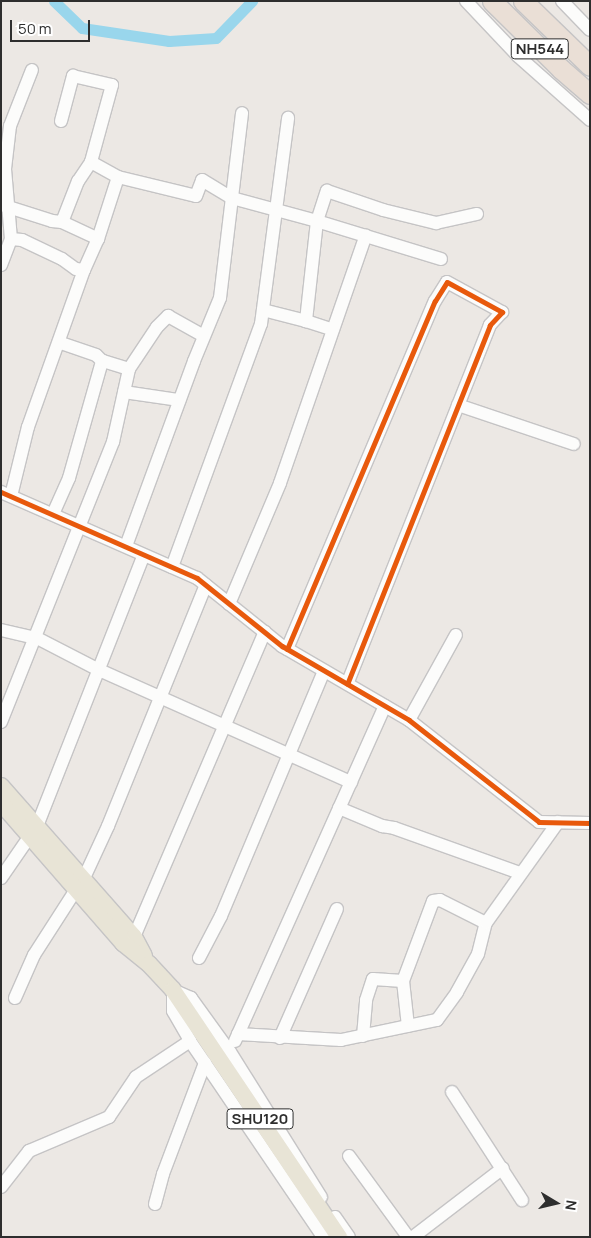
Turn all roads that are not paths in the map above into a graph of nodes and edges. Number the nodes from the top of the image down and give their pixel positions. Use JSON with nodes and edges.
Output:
{"nodes":[{"id":1,"x":466,"y":1,"type":"edge"},
{"id":2,"x":492,"y":1,"type":"edge"},
{"id":3,"x":523,"y":1,"type":"edge"},
{"id":4,"x":562,"y":1,"type":"edge"},
{"id":5,"x":590,"y":30,"type":"edge"},
{"id":6,"x":590,"y":66,"type":"edge"},
{"id":7,"x":32,"y":70,"type":"dead end"},
{"id":8,"x":590,"y":94,"type":"edge"},
{"id":9,"x":242,"y":113,"type":"dead end"},
{"id":10,"x":288,"y":118,"type":"dead end"},
{"id":11,"x":590,"y":120,"type":"edge"},
{"id":12,"x":61,"y":121,"type":"dead end"},
{"id":13,"x":91,"y":162,"type":"junction"},
{"id":14,"x":118,"y":177,"type":"junction"},
{"id":15,"x":232,"y":198,"type":"junction"},
{"id":16,"x":5,"y":206,"type":"edge"},
{"id":17,"x":276,"y":211,"type":"junction"},
{"id":18,"x":477,"y":214,"type":"dead end"},
{"id":19,"x":62,"y":222,"type":"junction"},
{"id":20,"x":317,"y":222,"type":"junction"},
{"id":21,"x":366,"y":236,"type":"junction"},
{"id":22,"x":11,"y":239,"type":"junction"},
{"id":23,"x":98,"y":239,"type":"junction"},
{"id":24,"x":441,"y":259,"type":"dead end"},
{"id":25,"x":1,"y":265,"type":"edge"},
{"id":26,"x":84,"y":270,"type":"junction"},
{"id":27,"x":263,"y":310,"type":"junction"},
{"id":28,"x":306,"y":321,"type":"junction"},
{"id":29,"x":333,"y":330,"type":"junction"},
{"id":30,"x":204,"y":336,"type":"junction"},
{"id":31,"x":59,"y":342,"type":"junction"},
{"id":32,"x":102,"y":361,"type":"junction"},
{"id":33,"x":129,"y":368,"type":"junction"},
{"id":34,"x":124,"y":392,"type":"junction"},
{"id":35,"x":179,"y":400,"type":"junction"},
{"id":36,"x":458,"y":405,"type":"junction"},
{"id":37,"x":574,"y":444,"type":"dead end"},
{"id":38,"x":6,"y":494,"type":"edge"},
{"id":39,"x":53,"y":514,"type":"junction"},
{"id":40,"x":79,"y":526,"type":"junction"},
{"id":41,"x":126,"y":546,"type":"junction"},
{"id":42,"x":144,"y":555,"type":"junction"},
{"id":43,"x":172,"y":566,"type":"junction"},
{"id":44,"x":206,"y":585,"type":"junction"},
{"id":45,"x":229,"y":604,"type":"junction"},
{"id":46,"x":1,"y":630,"type":"edge"},
{"id":47,"x":265,"y":632,"type":"junction"},
{"id":48,"x":456,"y":635,"type":"dead end"},
{"id":49,"x":36,"y":638,"type":"junction"},
{"id":50,"x":287,"y":649,"type":"junction"},
{"id":51,"x":99,"y":670,"type":"junction"},
{"id":52,"x":324,"y":671,"type":"junction"},
{"id":53,"x":348,"y":684,"type":"junction"},
{"id":54,"x":161,"y":696,"type":"junction"},
{"id":55,"x":385,"y":706,"type":"junction"},
{"id":56,"x":409,"y":720,"type":"junction"},
{"id":57,"x":1,"y":722,"type":"edge"},
{"id":58,"x":224,"y":727,"type":"junction"},
{"id":59,"x":288,"y":755,"type":"junction"},
{"id":60,"x":351,"y":782,"type":"junction"},
{"id":61,"x":1,"y":786,"type":"edge"},
{"id":62,"x":1,"y":803,"type":"edge"},
{"id":63,"x":339,"y":808,"type":"junction"},
{"id":64,"x":558,"y":822,"type":"junction"},
{"id":65,"x":590,"y":823,"type":"edge"},
{"id":66,"x":34,"y":831,"type":"junction"},
{"id":67,"x":520,"y":873,"type":"junction"},
{"id":68,"x":1,"y":878,"type":"edge"},
{"id":69,"x":80,"y":883,"type":"junction"},
{"id":70,"x":337,"y":909,"type":"dead end"},
{"id":71,"x":486,"y":923,"type":"junction"},
{"id":72,"x":134,"y":937,"type":"junction"},
{"id":73,"x":199,"y":958,"type":"dead end"},
{"id":74,"x":149,"y":964,"type":"junction"},
{"id":75,"x":403,"y":981,"type":"junction"},
{"id":76,"x":177,"y":995,"type":"junction"},
{"id":77,"x":15,"y":998,"type":"dead end"},
{"id":78,"x":408,"y":1026,"type":"junction"},
{"id":79,"x":238,"y":1034,"type":"junction"},
{"id":80,"x":363,"y":1036,"type":"junction"},
{"id":81,"x":280,"y":1038,"type":"junction"},
{"id":82,"x":190,"y":1041,"type":"junction"},
{"id":83,"x":230,"y":1052,"type":"junction"},
{"id":84,"x":205,"y":1064,"type":"junction"},
{"id":85,"x":452,"y":1092,"type":"dead end"},
{"id":86,"x":349,"y":1156,"type":"dead end"},
{"id":87,"x":503,"y":1168,"type":"junction"},
{"id":88,"x":1,"y":1187,"type":"edge"},
{"id":89,"x":522,"y":1200,"type":"dead end"},
{"id":90,"x":155,"y":1204,"type":"dead end"},
{"id":91,"x":323,"y":1237,"type":"edge"},
{"id":92,"x":339,"y":1237,"type":"edge"},
{"id":93,"x":349,"y":1237,"type":"edge"},
{"id":94,"x":408,"y":1237,"type":"edge"},
{"id":95,"x":413,"y":1237,"type":"edge"}],
"edges":[{"from":1,"to":11,"type":"street"},
{"from":2,"to":8,"type":"highway","number":"NH544"},
{"from":3,"to":6,"type":"highway","number":"NH544"},
{"from":4,"to":5,"type":"street"},
{"from":7,"to":16,"type":"street"},
{"from":9,"to":15,"type":"street"},
{"from":10,"to":17,"type":"street"},
{"from":12,"to":13,"type":"street"},
{"from":13,"to":14,"type":"street"},
{"from":13,"to":19,"type":"street"},
{"from":14,"to":15,"type":"street"},
{"from":14,"to":23,"type":"street"},
{"from":15,"to":17,"type":"street"},
{"from":15,"to":30,"type":"street"},
{"from":16,"to":19,"type":"street"},
{"from":16,"to":22,"type":"street"},
{"from":17,"to":20,"type":"street"},
{"from":17,"to":27,"type":"street"},
{"from":18,"to":20,"type":"street"},
{"from":19,"to":23,"type":"street"},
{"from":20,"to":21,"type":"street"},
{"from":20,"to":28,"type":"street"},
{"from":21,"to":24,"type":"street"},
{"from":21,"to":29,"type":"street"},
{"from":22,"to":25,"type":"street"},
{"from":22,"to":26,"type":"street"},
{"from":23,"to":26,"type":"street"},
{"from":26,"to":31,"type":"street"},
{"from":27,"to":28,"type":"street"},
{"from":27,"to":43,"type":"street"},
{"from":28,"to":29,"type":"street"},
{"from":29,"to":45,"type":"street"},
{"from":30,"to":33,"type":"street"},
{"from":30,"to":35,"type":"street"},
{"from":31,"to":32,"type":"street"},
{"from":31,"to":38,"type":"street"},
{"from":32,"to":33,"type":"street"},
{"from":32,"to":39,"type":"street"},
{"from":33,"to":34,"type":"street"},
{"from":34,"to":35,"type":"street"},
{"from":34,"to":40,"type":"street"},
{"from":35,"to":41,"type":"street"},
{"from":36,"to":37,"type":"street"},
{"from":36,"to":50,"type":"street"},
{"from":36,"to":53,"type":"street"},
{"from":38,"to":39,"type":"street"},
{"from":39,"to":40,"type":"street"},
{"from":40,"to":41,"type":"street"},
{"from":40,"to":49,"type":"street"},
{"from":41,"to":42,"type":"street"},
{"from":42,"to":43,"type":"street"},
{"from":42,"to":51,"type":"street"},
{"from":43,"to":44,"type":"street"},
{"from":44,"to":45,"type":"street"},
{"from":44,"to":54,"type":"street"},
{"from":45,"to":47,"type":"street"},
{"from":46,"to":49,"type":"street"},
{"from":47,"to":50,"type":"street"},
{"from":47,"to":58,"type":"street"},
{"from":48,"to":56,"type":"street"},
{"from":49,"to":51,"type":"street"},
{"from":49,"to":57,"type":"street"},
{"from":50,"to":52,"type":"street"},
{"from":51,"to":54,"type":"street"},
{"from":51,"to":66,"type":"street"},
{"from":52,"to":53,"type":"street"},
{"from":52,"to":59,"type":"street"},
{"from":53,"to":55,"type":"street"},
{"from":54,"to":58,"type":"street"},
{"from":54,"to":69,"type":"street"},
{"from":55,"to":56,"type":"street"},
{"from":55,"to":60,"type":"street"},
{"from":56,"to":64,"type":"street"},
{"from":58,"to":59,"type":"street"},
{"from":58,"to":72,"type":"street"},
{"from":59,"to":60,"type":"street"},
{"from":59,"to":73,"type":"street"},
{"from":60,"to":63,"type":"street"},
{"from":61,"to":66,"type":"main road","number":"SHU120"},
{"from":62,"to":66,"type":"main road"},
{"from":63,"to":67,"type":"street"},
{"from":63,"to":79,"type":"street"},
{"from":64,"to":65,"type":"street"},
{"from":64,"to":67,"type":"street"},
{"from":66,"to":68,"type":"street"},
{"from":66,"to":69,"type":"main road","number":"SHU120"},
{"from":67,"to":71,"type":"street"},
{"from":69,"to":72,"type":"main road","number":"SHU120"},
{"from":69,"to":74,"type":"main road"},
{"from":69,"to":77,"type":"street"},
{"from":70,"to":81,"type":"street"},
{"from":71,"to":75,"type":"street"},
{"from":71,"to":78,"type":"street"},
{"from":72,"to":74,"type":"main road","number":"SHU120"},
{"from":74,"to":76,"type":"main road","number":"SHU120"},
{"from":75,"to":78,"type":"street"},
{"from":75,"to":80,"type":"street"},
{"from":76,"to":82,"type":"street"},
{"from":76,"to":83,"type":"street","number":"SHU120"},
{"from":76,"to":92,"type":"main road","number":"SHU120"},
{"from":78,"to":80,"type":"street"},
{"from":79,"to":81,"type":"street"},
{"from":79,"to":83,"type":"street"},
{"from":80,"to":81,"type":"street"},
{"from":82,"to":84,"type":"street"},
{"from":82,"to":88,"type":"street"},
{"from":83,"to":93,"type":"street","number":"SHU120"},
{"from":84,"to":90,"type":"street"},
{"from":84,"to":91,"type":"street"},
{"from":85,"to":87,"type":"street"},
{"from":86,"to":94,"type":"street"},
{"from":87,"to":89,"type":"street"},
{"from":87,"to":95,"type":"street"}]}
